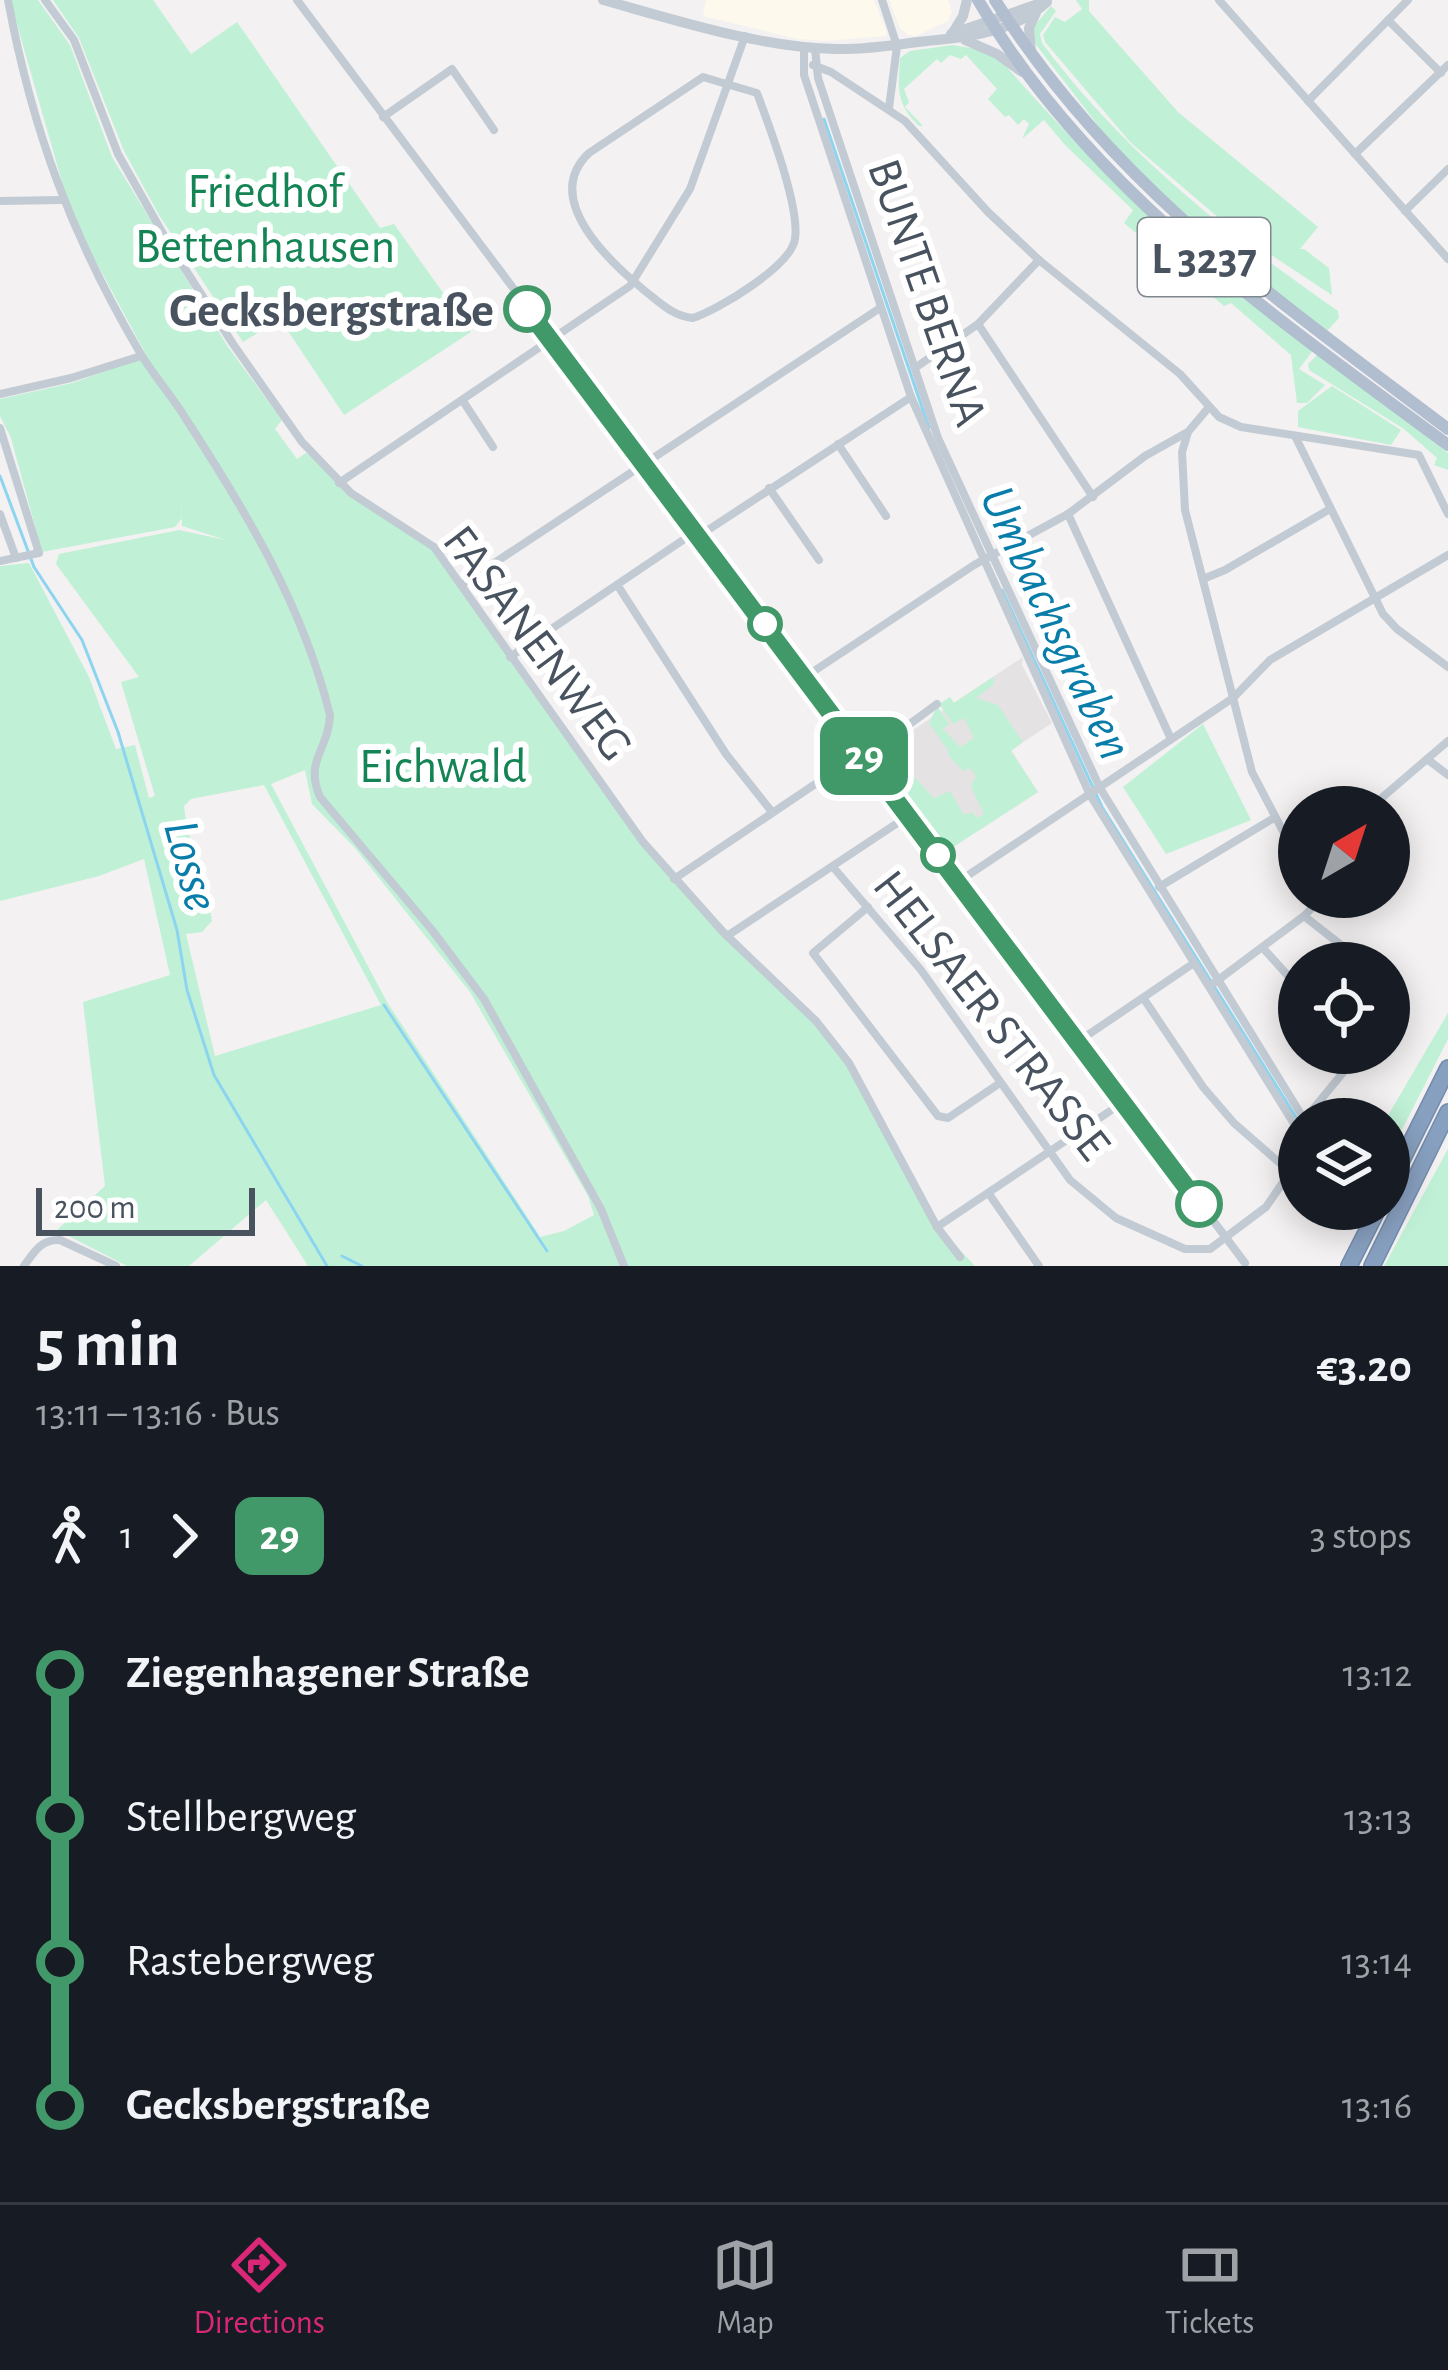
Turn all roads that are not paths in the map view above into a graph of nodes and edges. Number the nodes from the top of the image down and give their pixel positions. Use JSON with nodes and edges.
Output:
{"nodes":[{"id":1,"x":8,"y":0,"type":"edge"},
{"id":2,"x":45,"y":0,"type":"edge"},
{"id":3,"x":297,"y":0,"type":"edge"},
{"id":4,"x":603,"y":0,"type":"edge"},
{"id":5,"x":882,"y":0,"type":"edge"},
{"id":6,"x":967,"y":0,"type":"edge"},
{"id":7,"x":978,"y":0,"type":"edge"},
{"id":8,"x":999,"y":0,"type":"edge"},
{"id":9,"x":1219,"y":0,"type":"edge"},
{"id":10,"x":1404,"y":2,"type":"edge"},
{"id":11,"x":1040,"y":5,"type":"edge"},
{"id":12,"x":1008,"y":20,"type":"junction"},
{"id":13,"x":1388,"y":20,"type":"junction"},
{"id":14,"x":993,"y":26,"type":"junction"},
{"id":15,"x":746,"y":35,"type":"junction"},
{"id":16,"x":957,"y":36,"type":"junction"},
{"id":17,"x":897,"y":46,"type":"junction"},
{"id":18,"x":810,"y":48,"type":"junction"},
{"id":19,"x":1031,"y":56,"type":"junction"},
{"id":20,"x":811,"y":65,"type":"junction"},
{"id":21,"x":1444,"y":69,"type":"edge"},
{"id":22,"x":1026,"y":75,"type":"junction"},
{"id":23,"x":729,"y":83,"type":"junction"},
{"id":24,"x":1308,"y":101,"type":"junction"},
{"id":25,"x":889,"y":108,"type":"junction"},
{"id":26,"x":383,"y":117,"type":"junction"},
{"id":27,"x":494,"y":130,"type":"dead end"},
{"id":28,"x":1355,"y":154,"type":"junction"},
{"id":29,"x":1448,"y":169,"type":"edge"},
{"id":30,"x":61,"y":200,"type":"junction"},
{"id":31,"x":0,"y":201,"type":"edge"},
{"id":32,"x":1405,"y":211,"type":"junction"},
{"id":33,"x":1448,"y":259,"type":"edge"},
{"id":34,"x":1039,"y":260,"type":"junction"},
{"id":35,"x":634,"y":281,"type":"junction"},
{"id":36,"x":880,"y":308,"type":"junction"},
{"id":37,"x":978,"y":324,"type":"junction"},
{"id":38,"x":552,"y":343,"type":"junction"},
{"id":39,"x":141,"y":356,"type":"junction"},
{"id":40,"x":915,"y":368,"type":"junction"},
{"id":41,"x":0,"y":394,"type":"edge"},
{"id":42,"x":910,"y":397,"type":"junction"},
{"id":43,"x":464,"y":401,"type":"junction"},
{"id":44,"x":1209,"y":406,"type":"junction"},
{"id":45,"x":0,"y":428,"type":"edge"},
{"id":46,"x":1448,"y":429,"type":"edge"},
{"id":47,"x":1188,"y":432,"type":"junction"},
{"id":48,"x":1294,"y":434,"type":"junction"},
{"id":49,"x":838,"y":444,"type":"junction"},
{"id":50,"x":1448,"y":445,"type":"edge"},
{"id":51,"x":493,"y":447,"type":"dead end"},
{"id":52,"x":644,"y":464,"type":"junction"},
{"id":53,"x":339,"y":483,"type":"junction"},
{"id":54,"x":770,"y":488,"type":"junction"},
{"id":55,"x":1093,"y":497,"type":"junction"},
{"id":56,"x":1330,"y":509,"type":"junction"},
{"id":57,"x":0,"y":514,"type":"edge"},
{"id":58,"x":1068,"y":514,"type":"junction"},
{"id":59,"x":1448,"y":514,"type":"edge"},
{"id":60,"x":886,"y":516,"type":"dead end"},
{"id":61,"x":697,"y":534,"type":"junction"},
{"id":62,"x":1448,"y":556,"type":"edge"},
{"id":63,"x":19,"y":558,"type":"junction"},
{"id":64,"x":988,"y":559,"type":"junction"},
{"id":65,"x":819,"y":560,"type":"dead end"},
{"id":66,"x":0,"y":561,"type":"edge"},
{"id":67,"x":1203,"y":579,"type":"junction"},
{"id":68,"x":461,"y":585,"type":"junction"},
{"id":69,"x":618,"y":586,"type":"junction"},
{"id":70,"x":1375,"y":598,"type":"junction"},
{"id":71,"x":511,"y":657,"type":"junction"},
{"id":72,"x":1448,"y":667,"type":"edge"},
{"id":73,"x":805,"y":677,"type":"junction"},
{"id":74,"x":1233,"y":698,"type":"junction"},
{"id":75,"x":938,"y":704,"type":"dead end"},
{"id":76,"x":1171,"y":739,"type":"junction"},
{"id":77,"x":1448,"y":741,"type":"edge"},
{"id":78,"x":863,"y":754,"type":"junction"},
{"id":79,"x":1426,"y":759,"type":"junction"},
{"id":80,"x":1448,"y":775,"type":"edge"},
{"id":81,"x":1395,"y":786,"type":"edge"},
{"id":82,"x":1095,"y":791,"type":"junction"},
{"id":83,"x":772,"y":812,"type":"junction"},
{"id":84,"x":908,"y":816,"type":"junction"},
{"id":85,"x":1274,"y":818,"type":"junction"},
{"id":86,"x":1278,"y":825,"type":"edge"},
{"id":87,"x":833,"y":867,"type":"junction"},
{"id":88,"x":674,"y":878,"type":"junction"},
{"id":89,"x":958,"y":883,"type":"junction"},
{"id":90,"x":1159,"y":887,"type":"junction"},
{"id":91,"x":868,"y":908,"type":"junction"},
{"id":92,"x":1301,"y":918,"type":"edge"},
{"id":93,"x":1307,"y":918,"type":"edge"},
{"id":94,"x":727,"y":936,"type":"junction"},
{"id":95,"x":1337,"y":942,"type":"edge"},
{"id":96,"x":1263,"y":947,"type":"junction"},
{"id":97,"x":1194,"y":963,"type":"junction"},
{"id":98,"x":1278,"y":964,"type":"edge"},
{"id":99,"x":1213,"y":983,"type":"junction"},
{"id":100,"x":1144,"y":999,"type":"junction"},
{"id":101,"x":1076,"y":1043,"type":"junction"},
{"id":102,"x":1448,"y":1068,"type":"edge"},
{"id":103,"x":1342,"y":1074,"type":"edge"},
{"id":104,"x":1000,"y":1083,"type":"junction"},
{"id":105,"x":1280,"y":1098,"type":"edge"},
{"id":106,"x":1291,"y":1098,"type":"edge"},
{"id":107,"x":1322,"y":1098,"type":"edge"},
{"id":108,"x":1122,"y":1103,"type":"junction"},
{"id":109,"x":1448,"y":1112,"type":"edge"},
{"id":110,"x":1410,"y":1144,"type":"edge"},
{"id":111,"x":1049,"y":1154,"type":"junction"},
{"id":112,"x":1278,"y":1162,"type":"edge"},
{"id":113,"x":1278,"y":1190,"type":"edge"},
{"id":114,"x":989,"y":1194,"type":"junction"},
{"id":115,"x":937,"y":1227,"type":"junction"},
{"id":116,"x":1367,"y":1230,"type":"edge"},
{"id":117,"x":1226,"y":1238,"type":"junction"},
{"id":118,"x":960,"y":1257,"type":"dead end"},
{"id":119,"x":1245,"y":1263,"type":"dead end"},
{"id":120,"x":24,"y":1266,"type":"edge"},
{"id":121,"x":116,"y":1266,"type":"edge"},
{"id":122,"x":624,"y":1266,"type":"edge"},
{"id":123,"x":1040,"y":1266,"type":"edge"},
{"id":124,"x":1349,"y":1266,"type":"edge"},
{"id":125,"x":1372,"y":1266,"type":"edge"}],
"edges":[{"from":1,"to":30,"type":"street"},
{"from":2,"to":53,"type":"street","name":"FASANENWEG"},
{"from":3,"to":26,"type":"street"},
{"from":4,"to":15,"type":"street"},
{"from":5,"to":17,"type":"street"},
{"from":6,"to":16,"type":"street"},
{"from":7,"to":14,"type":"main road","number":"L 3237"},
{"from":8,"to":11,"type":"street"},
{"from":8,"to":12,"type":"main road","number":"L 3237"},
{"from":9,"to":24,"type":"street"},
{"from":10,"to":13,"type":"street"},
{"from":11,"to":12,"type":"street"},
{"from":11,"to":19,"type":"street"},
{"from":12,"to":14,"type":"street"},
{"from":12,"to":19,"type":"main road","number":"L 3237"},
{"from":13,"to":21,"type":"street"},
{"from":13,"to":24,"type":"street"},
{"from":14,"to":16,"type":"street"},
{"from":14,"to":22,"type":"main road","number":"L 3237"},
{"from":15,"to":18,"type":"street"},
{"from":15,"to":23,"type":"street"},
{"from":16,"to":17,"type":"street"},
{"from":16,"to":22,"type":"street"},
{"from":17,"to":18,"type":"street"},
{"from":17,"to":25,"type":"street"},
{"from":18,"to":20,"type":"street"},
{"from":19,"to":46,"type":"main road","number":"L 3237"},
{"from":20,"to":25,"type":"street"},
{"from":20,"to":36,"type":"street","name":"BUNTE BERNA"},
{"from":20,"to":40,"type":"street","name":"BUNTE BERNA"},
{"from":21,"to":28,"type":"street"},
{"from":22,"to":50,"type":"main road","number":"L 3237"},
{"from":23,"to":35,"type":"street"},
{"from":23,"to":35,"type":"street"},
{"from":23,"to":35,"type":"street"},
{"from":24,"to":28,"type":"street"},
{"from":25,"to":34,"type":"street"},
{"from":26,"to":27,"type":"street"},
{"from":26,"to":38,"type":"street"},
{"from":28,"to":32,"type":"street"},
{"from":29,"to":32,"type":"street"},
{"from":30,"to":31,"type":"street"},
{"from":30,"to":39,"type":"street"},
{"from":32,"to":33,"type":"street"},
{"from":34,"to":37,"type":"street"},
{"from":34,"to":44,"type":"street"},
{"from":35,"to":38,"type":"street"},
{"from":36,"to":42,"type":"street","name":"BUNTE BERNA"},
{"from":36,"to":52,"type":"street"},
{"from":37,"to":40,"type":"street"},
{"from":37,"to":55,"type":"street"},
{"from":38,"to":43,"type":"street"},
{"from":38,"to":52,"type":"street"},
{"from":39,"to":41,"type":"street"},
{"from":39,"to":122,"type":"street"},
{"from":40,"to":64,"type":"street","name":"BUNTE BERNA"},
{"from":42,"to":49,"type":"street"},
{"from":42,"to":64,"type":"street","name":"BUNTE BERNA"},
{"from":43,"to":51,"type":"street"},
{"from":43,"to":53,"type":"street"},
{"from":44,"to":47,"type":"street"},
{"from":44,"to":48,"type":"street"},
{"from":45,"to":63,"type":"street"},
{"from":47,"to":55,"type":"street"},
{"from":47,"to":67,"type":"street"},
{"from":48,"to":56,"type":"street"},
{"from":48,"to":59,"type":"street"},
{"from":49,"to":54,"type":"street"},
{"from":49,"to":60,"type":"street"},
{"from":52,"to":61,"type":"street"},
{"from":52,"to":68,"type":"street"},
{"from":53,"to":68,"type":"street","name":"FASANENWEG"},
{"from":54,"to":61,"type":"street"},
{"from":54,"to":65,"type":"street"},
{"from":55,"to":58,"type":"street"},
{"from":56,"to":67,"type":"street"},
{"from":56,"to":70,"type":"street"},
{"from":57,"to":63,"type":"street"},
{"from":58,"to":64,"type":"street"},
{"from":58,"to":76,"type":"street"},
{"from":61,"to":69,"type":"street"},
{"from":61,"to":73,"type":"street"},
{"from":62,"to":70,"type":"street"},
{"from":63,"to":66,"type":"street"},
{"from":64,"to":73,"type":"street"},
{"from":64,"to":82,"type":"street","name":"BUNTE BERNA"},
{"from":67,"to":74,"type":"street"},
{"from":68,"to":71,"type":"street","name":"FASANENWEG"},
{"from":69,"to":71,"type":"street"},
{"from":69,"to":83,"type":"street"},
{"from":70,"to":72,"type":"street"},
{"from":70,"to":74,"type":"street"},
{"from":71,"to":88,"type":"street","name":"FASANENWEG"},
{"from":73,"to":78,"type":"street"},
{"from":74,"to":76,"type":"street"},
{"from":74,"to":85,"type":"street"},
{"from":75,"to":78,"type":"street"},
{"from":76,"to":82,"type":"street"},
{"from":77,"to":79,"type":"street"},
{"from":78,"to":83,"type":"street"},
{"from":78,"to":84,"type":"street"},
{"from":79,"to":80,"type":"street"},
{"from":79,"to":81,"type":"street"},
{"from":82,"to":89,"type":"street"},
{"from":82,"to":90,"type":"street","name":"BUNTE BERNA"},
{"from":82,"to":97,"type":"street","name":"BUNTE BERNA"},
{"from":83,"to":88,"type":"street"},
{"from":84,"to":87,"type":"street"},
{"from":84,"to":89,"type":"street"},
{"from":85,"to":86,"type":"street"},
{"from":85,"to":90,"type":"street"},
{"from":87,"to":91,"type":"street","name":"HELSAER STRASSE"},
{"from":87,"to":94,"type":"street"},
{"from":88,"to":94,"type":"street","name":"FASANENWEG"},
{"from":89,"to":101,"type":"street"},
{"from":90,"to":99,"type":"street","name":"BUNTE BERNA"},
{"from":91,"to":104,"type":"street","name":"HELSAER STRASSE"},
{"from":91,"to":104,"type":"street"},
{"from":92,"to":96,"type":"street"},
{"from":93,"to":95,"type":"street"},
{"from":94,"to":115,"type":"street","name":"FASANENWEG"},
{"from":96,"to":98,"type":"street"},
{"from":96,"to":99,"type":"street"},
{"from":97,"to":99,"type":"street","name":"BUNTE BERNA"},
{"from":97,"to":100,"type":"street"},
{"from":99,"to":105,"type":"street","name":"BUNTE BERNA"},
{"from":99,"to":106,"type":"street","name":"BUNTE BERNA"},
{"from":100,"to":101,"type":"street"},
{"from":100,"to":112,"type":"street"},
{"from":101,"to":108,"type":"street"},
{"from":102,"to":110,"type":"highway"},
{"from":103,"to":107,"type":"street"},
{"from":104,"to":111,"type":"street","name":"HELSAER STRASSE"},
{"from":108,"to":111,"type":"street"},
{"from":108,"to":117,"type":"street"},
{"from":109,"to":125,"type":"highway"},
{"from":111,"to":114,"type":"street"},
{"from":111,"to":117,"type":"street","name":"HELSAER STRASSE"},
{"from":113,"to":117,"type":"street"},
{"from":114,"to":115,"type":"street"},
{"from":114,"to":123,"type":"street"},
{"from":115,"to":118,"type":"street","name":"FASANENWEG"},
{"from":116,"to":124,"type":"highway"},
{"from":117,"to":119,"type":"street"},
{"from":120,"to":121,"type":"street"}]}
